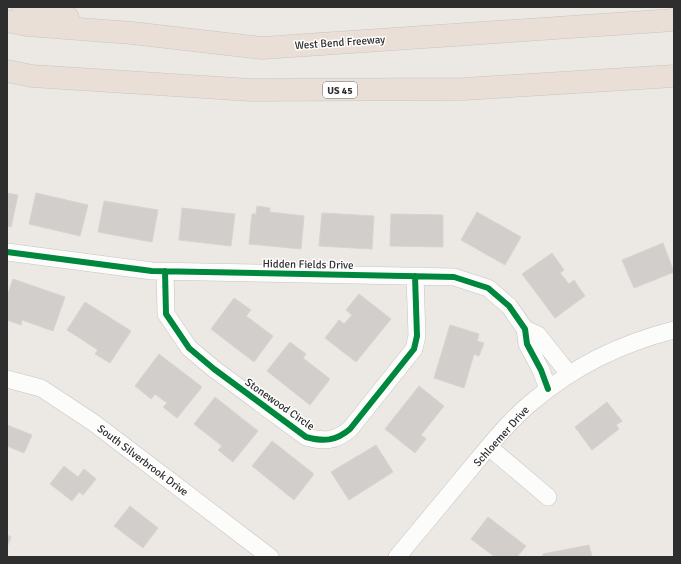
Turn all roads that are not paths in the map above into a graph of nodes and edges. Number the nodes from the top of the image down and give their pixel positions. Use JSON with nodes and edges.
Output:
{"nodes":[{"id":1,"x":23,"y":7,"type":"edge"},
{"id":2,"x":674,"y":20,"type":"edge"},
{"id":3,"x":7,"y":21,"type":"edge"},
{"id":4,"x":132,"y":33,"type":"junction"},
{"id":5,"x":7,"y":72,"type":"edge"},
{"id":6,"x":674,"y":76,"type":"edge"},
{"id":7,"x":7,"y":252,"type":"edge"},
{"id":8,"x":165,"y":271,"type":"junction"},
{"id":9,"x":415,"y":276,"type":"junction"},
{"id":10,"x":525,"y":329,"type":"junction"},
{"id":11,"x":674,"y":330,"type":"edge"},
{"id":12,"x":570,"y":374,"type":"junction"},
{"id":13,"x":7,"y":379,"type":"edge"},
{"id":14,"x":548,"y":390,"type":"junction"},
{"id":15,"x":489,"y":447,"type":"junction"},
{"id":16,"x":548,"y":497,"type":"dead end"},
{"id":17,"x":270,"y":557,"type":"edge"},
{"id":18,"x":398,"y":557,"type":"edge"}],
"edges":[{"from":1,"to":4,"type":"highway"},
{"from":2,"to":4,"type":"highway","name":"West Bend Freeway"},
{"from":3,"to":4,"type":"highway","name":"West Bend Freeway"},
{"from":5,"to":6,"type":"highway","number":"US 45"},
{"from":7,"to":8,"type":"street","name":"Hidden Fields Drive"},
{"from":8,"to":9,"type":"street","name":"Hidden Fields Drive"},
{"from":8,"to":9,"type":"street","name":"Stonewood Circle"},
{"from":9,"to":10,"type":"street","name":"Hidden Fields Drive"},
{"from":10,"to":12,"type":"street","name":"Hidden Fields Drive"},
{"from":10,"to":14,"type":"street","name":"Hidden Fields Drive"},
{"from":11,"to":12,"type":"street","name":"Schloemer Drive"},
{"from":12,"to":14,"type":"street","name":"Schloemer Drive"},
{"from":13,"to":17,"type":"street","name":"South Silverbrook Drive"},
{"from":14,"to":15,"type":"street","name":"Schloemer Drive"},
{"from":15,"to":16,"type":"street"},
{"from":15,"to":18,"type":"street","name":"Schloemer Drive"}]}
